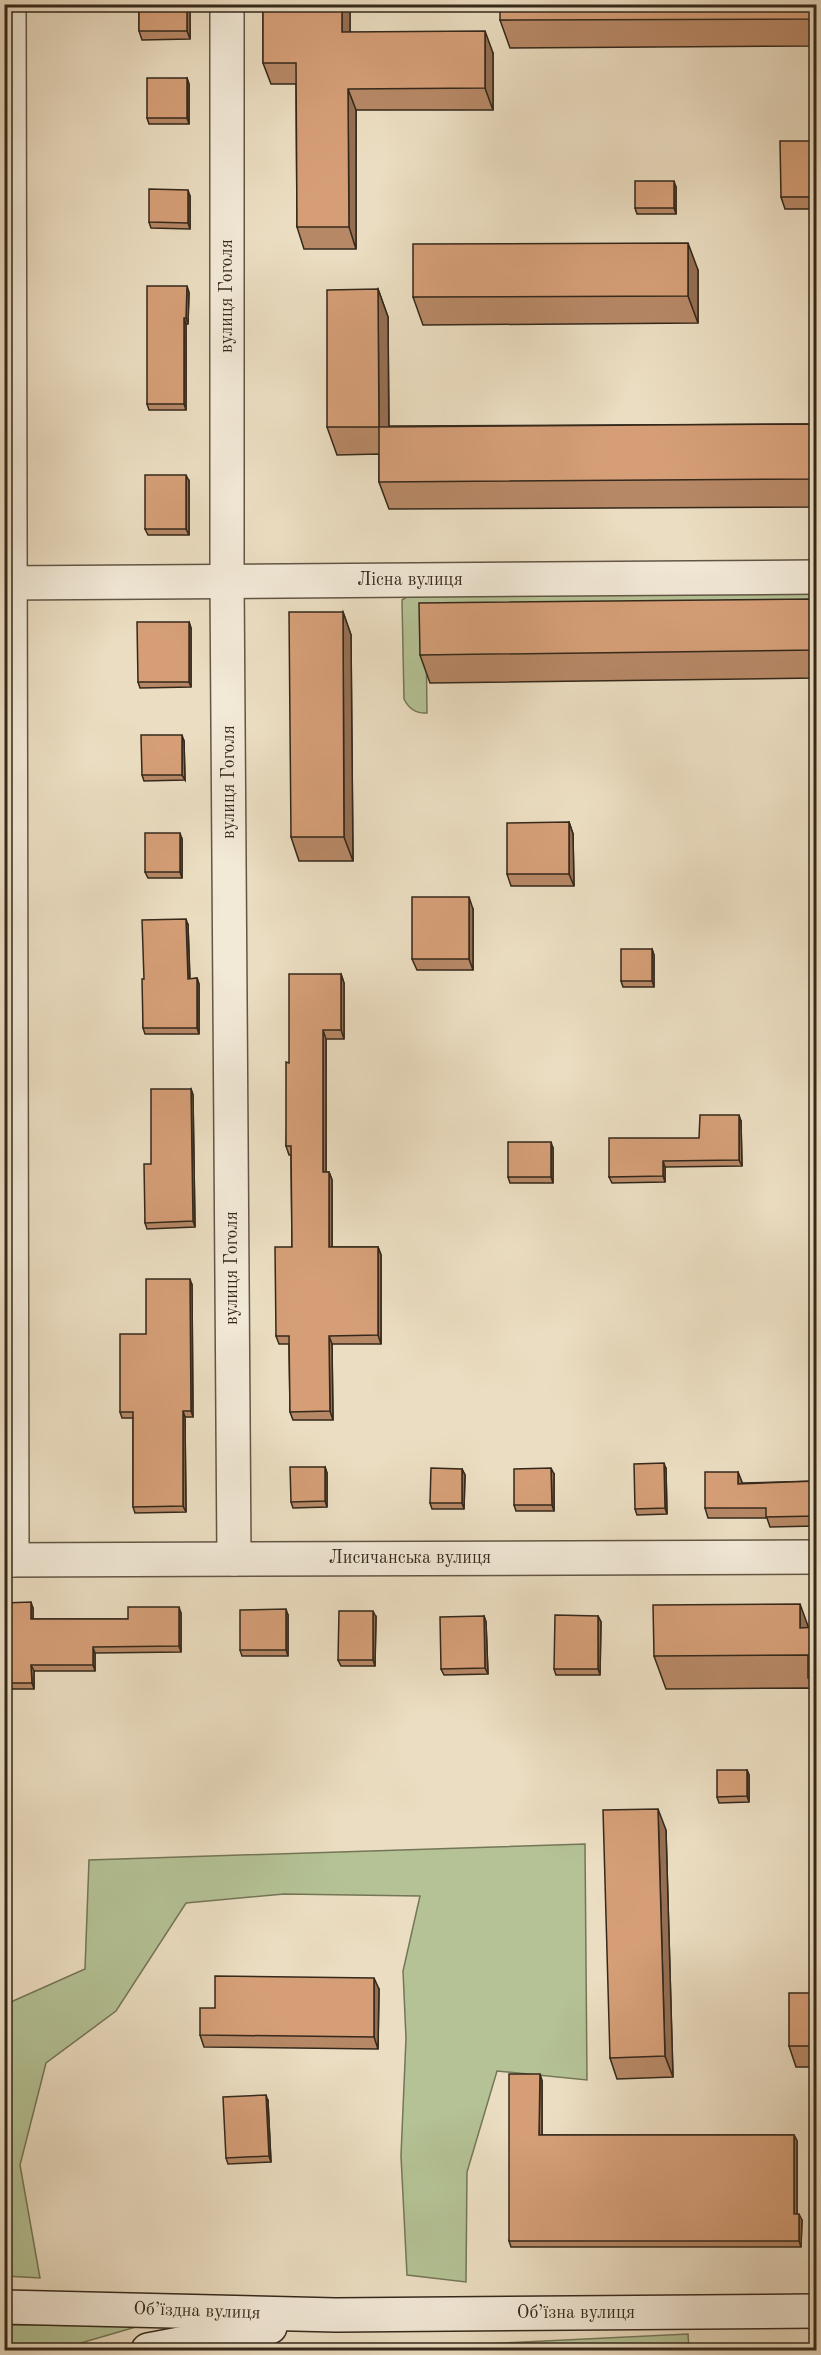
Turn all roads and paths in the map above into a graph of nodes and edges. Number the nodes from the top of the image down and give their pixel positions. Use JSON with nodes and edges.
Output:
{"nodes":[{"id":1,"x":9,"y":4,"type":"edge"},
{"id":2,"x":227,"y":4,"type":"edge"},
{"id":3,"x":816,"y":577,"type":"edge"},
{"id":4,"x":227,"y":581,"type":"junction"},
{"id":5,"x":7,"y":582,"type":"edge"},
{"id":6,"x":816,"y":1557,"type":"edge"},
{"id":7,"x":8,"y":1560,"type":"edge"},
{"id":8,"x":234,"y":1560,"type":"junction"},
{"id":9,"x":4,"y":2307,"type":"edge"},
{"id":10,"x":816,"y":2311,"type":"edge"},
{"id":11,"x":336,"y":2315,"type":"junction"},
{"id":12,"x":148,"y":2350,"type":"edge"}],
"edges":[{"from":1,"to":5,"type":"street"},
{"from":2,"to":4,"type":"street","name":"вулиця Гоголя"},
{"from":3,"to":4,"type":"street","name":"Лісна вулиця"},
{"from":4,"to":5,"type":"street","name":"Лісна вулиця"},
{"from":4,"to":8,"type":"street","name":"вулиця Гоголя"},
{"from":5,"to":7,"type":"street"},
{"from":6,"to":8,"type":"street","name":"Лисичанська вулиця"},
{"from":7,"to":8,"type":"street","name":"Лисичанська вулиця"},
{"from":9,"to":11,"type":"street","name":"Об’їздна вулиця"},
{"from":10,"to":11,"type":"street","name":"Об’їзна вулиця"},
{"from":11,"to":12,"type":"street"}]}
